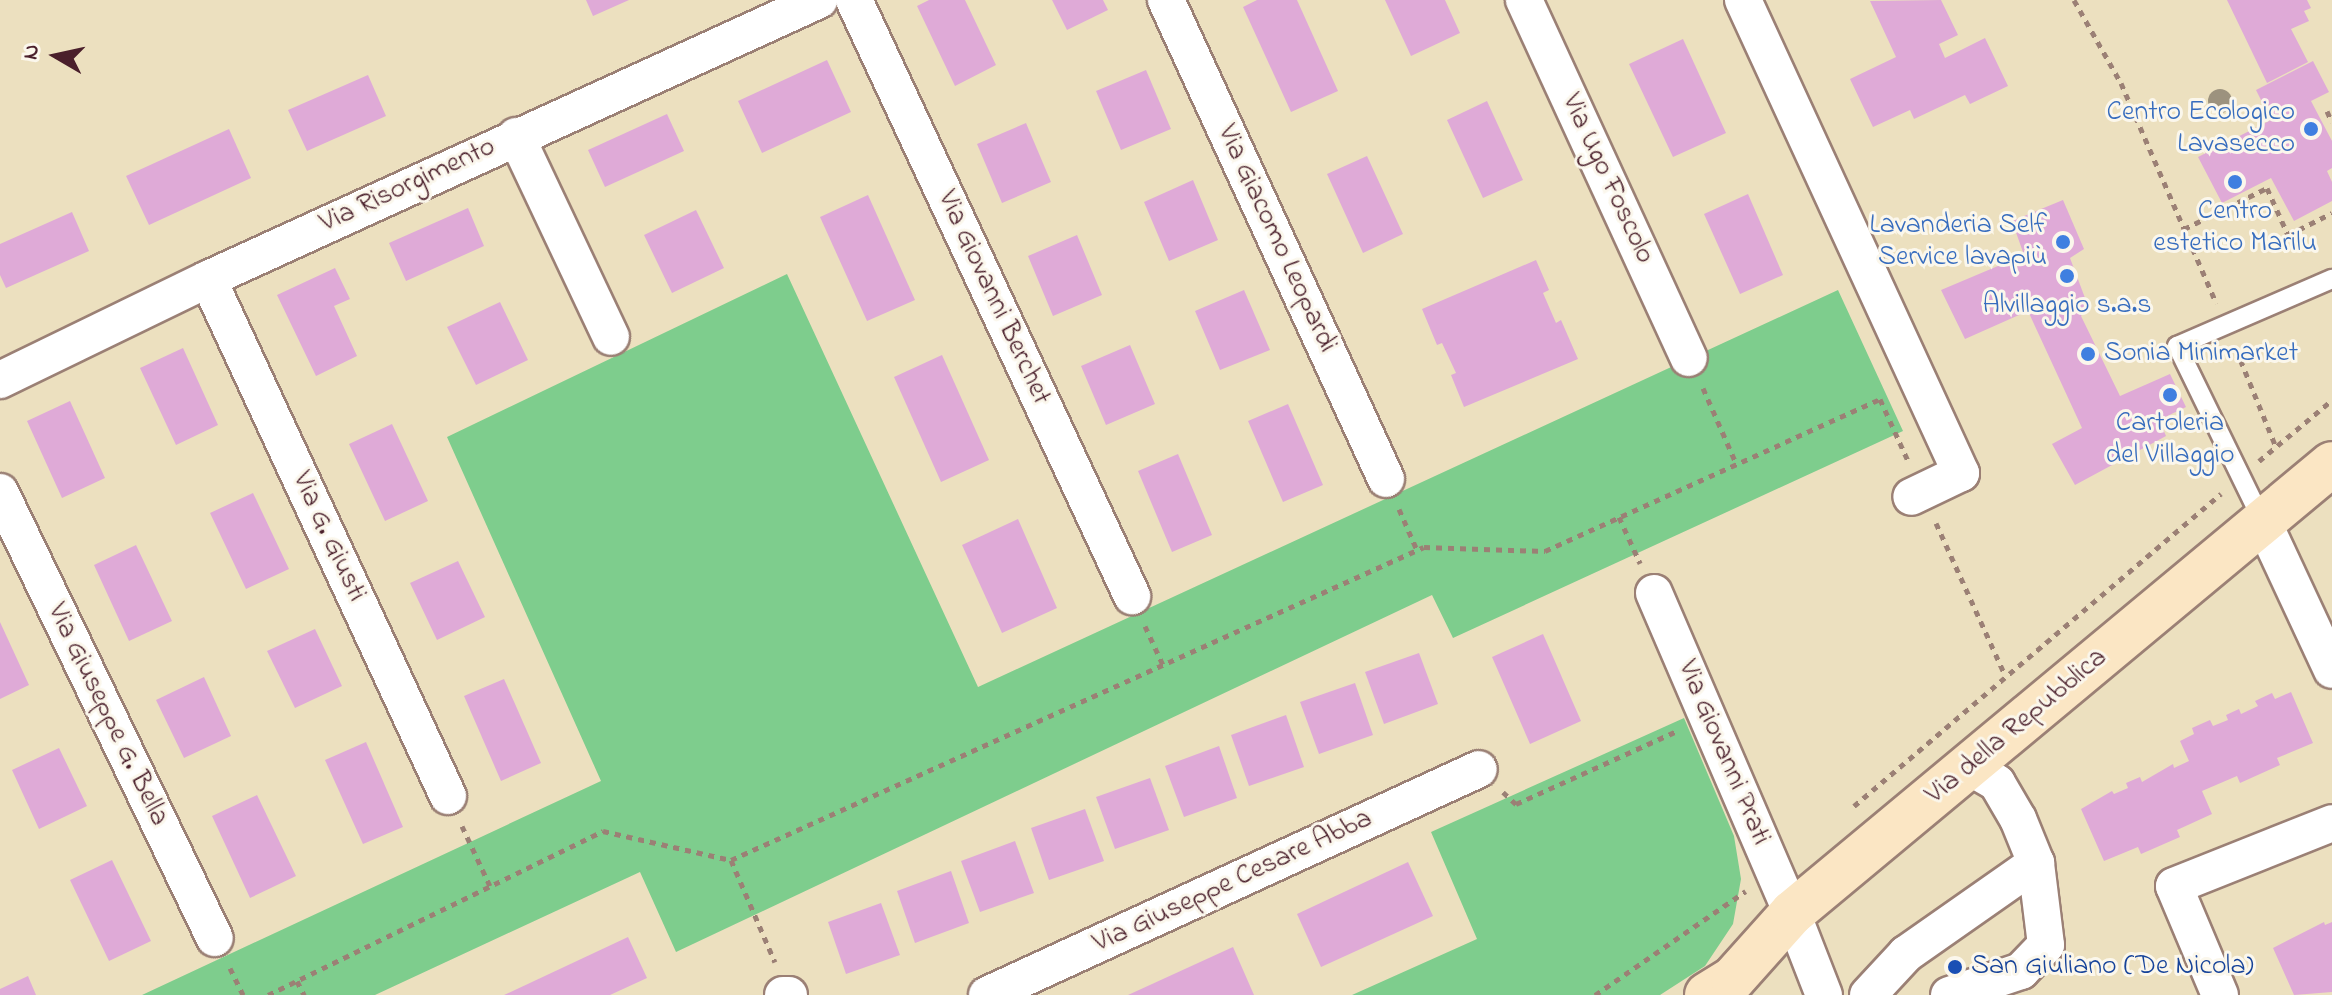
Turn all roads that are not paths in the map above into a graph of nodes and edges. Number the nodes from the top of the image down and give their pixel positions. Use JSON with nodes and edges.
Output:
{"nodes":[{"id":1,"x":819,"y":0,"type":"edge"},
{"id":2,"x":854,"y":0,"type":"edge"},
{"id":3,"x":1166,"y":0,"type":"edge"},
{"id":4,"x":1524,"y":0,"type":"edge"},
{"id":5,"x":1743,"y":0,"type":"edge"},
{"id":6,"x":516,"y":136,"type":"junction"},
{"id":7,"x":208,"y":279,"type":"junction"},
{"id":8,"x":2332,"y":279,"type":"edge"},
{"id":9,"x":611,"y":337,"type":"dead end"},
{"id":10,"x":1689,"y":358,"type":"road end"},
{"id":11,"x":0,"y":380,"type":"edge"},
{"id":12,"x":2332,"y":464,"type":"edge"},
{"id":13,"x":1386,"y":479,"type":"road end"},
{"id":14,"x":0,"y":492,"type":"edge"},
{"id":15,"x":1916,"y":494,"type":"road end"},
{"id":16,"x":2263,"y":522,"type":"junction"},
{"id":17,"x":1654,"y":593,"type":"road end"},
{"id":18,"x":1132,"y":596,"type":"dead end"},
{"id":19,"x":2332,"y":670,"type":"edge"},
{"id":20,"x":1969,"y":767,"type":"junction"},
{"id":21,"x":1479,"y":769,"type":"road end"},
{"id":22,"x":448,"y":796,"type":"road end"},
{"id":23,"x":2332,"y":823,"type":"edge"},
{"id":24,"x":2036,"y":863,"type":"junction"},
{"id":25,"x":1792,"y":913,"type":"junction"},
{"id":26,"x":215,"y":938,"type":"dead end"},
{"id":27,"x":987,"y":995,"type":"edge"},
{"id":28,"x":1707,"y":995,"type":"edge"},
{"id":29,"x":1824,"y":995,"type":"edge"},
{"id":30,"x":1868,"y":995,"type":"edge"},
{"id":31,"x":1949,"y":995,"type":"edge"},
{"id":32,"x":2220,"y":995,"type":"edge"}],
"edges":[{"from":1,"to":6,"type":"street","name":"Via Risorgimento"},
{"from":2,"to":18,"type":"street","name":"Via Giovanni Berchet"},
{"from":3,"to":13,"type":"street","name":"Via Giacomo Leopardi"},
{"from":4,"to":10,"type":"street","name":"Via Ugo Foscolo"},
{"from":5,"to":15,"type":"street"},
{"from":6,"to":7,"type":"street","name":"Via Risorgimento"},
{"from":6,"to":9,"type":"street"},
{"from":7,"to":11,"type":"street","name":"Via Risorgimento"},
{"from":7,"to":22,"type":"street","name":"Via G. Giusti"},
{"from":8,"to":16,"type":"lane"},
{"from":12,"to":16,"type":"street","name":"Via della Repubblica"},
{"from":14,"to":26,"type":"street","name":"Via Giuseppe G. Bella"},
{"from":16,"to":19,"type":"street"},
{"from":16,"to":20,"type":"street","name":"Via della Repubblica"},
{"from":17,"to":25,"type":"street","name":"Via Giovanni Prati"},
{"from":20,"to":24,"type":"street"},
{"from":20,"to":25,"type":"street","name":"Via della Repubblica"},
{"from":21,"to":27,"type":"street","name":"Via Giuseppe Cesare Abba"},
{"from":23,"to":32,"type":"street"},
{"from":24,"to":30,"type":"street"},
{"from":24,"to":31,"type":"street"},
{"from":25,"to":28,"type":"street","name":"Via della Repubblica"},
{"from":25,"to":29,"type":"street","name":"Via Giovanni Prati"}]}
